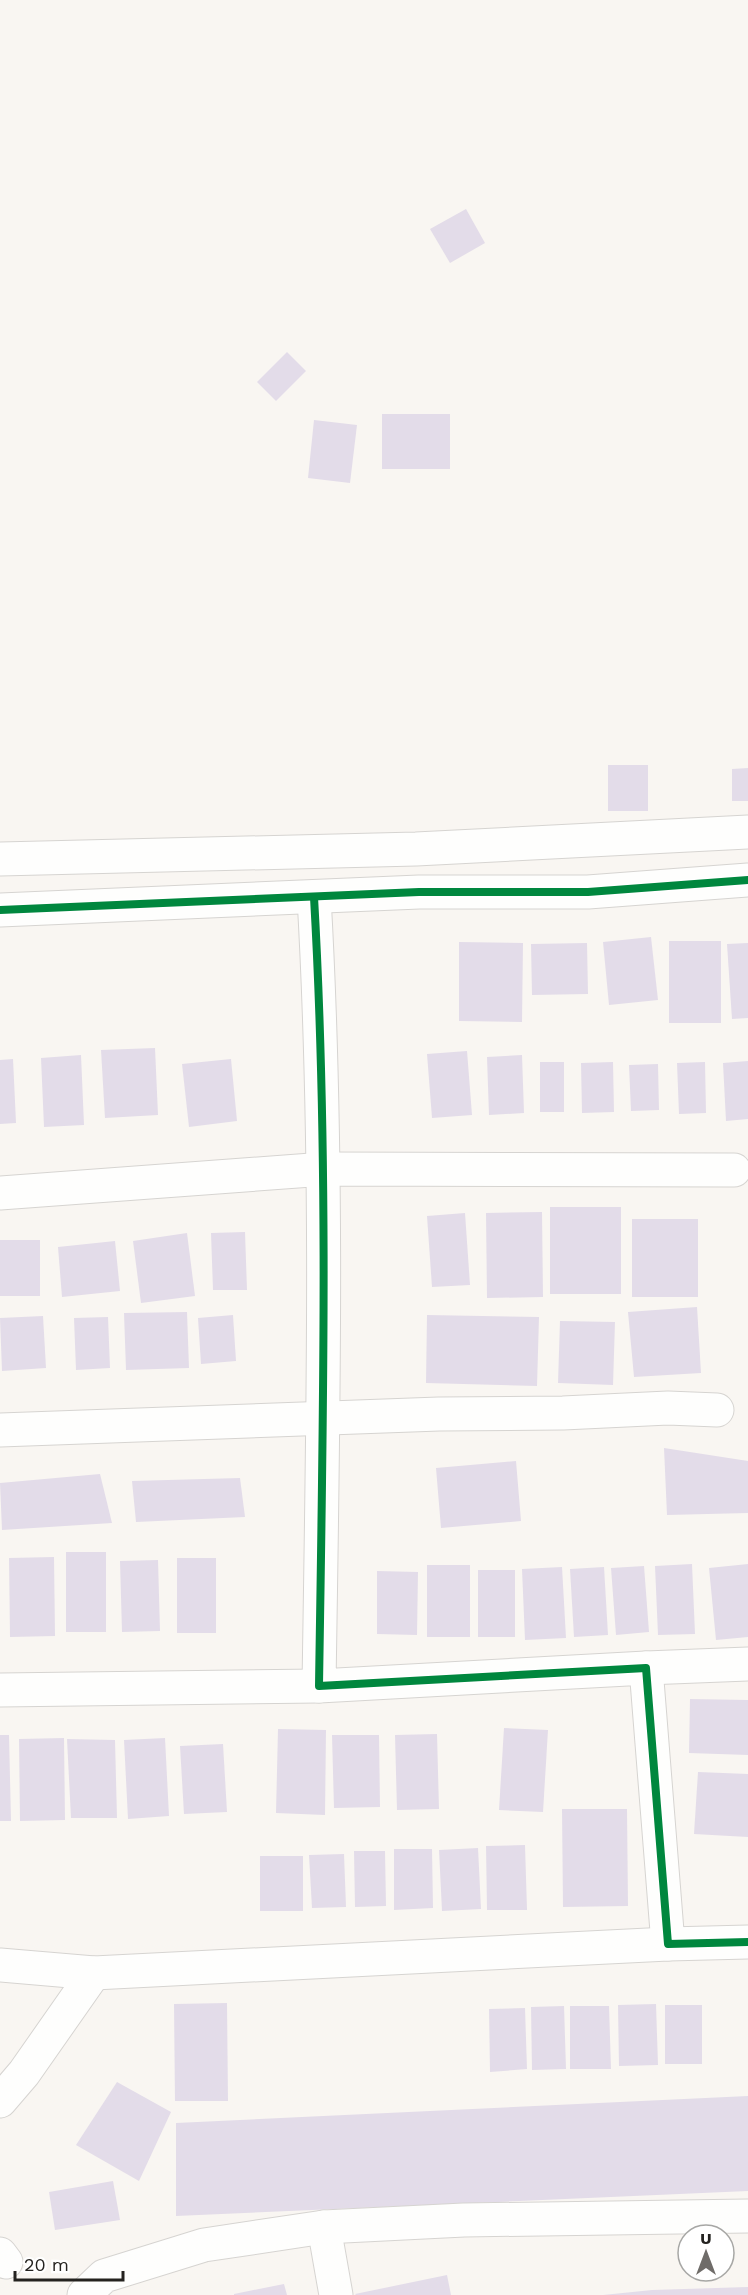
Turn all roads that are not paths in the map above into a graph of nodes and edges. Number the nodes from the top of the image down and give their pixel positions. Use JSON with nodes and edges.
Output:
{"nodes":[{"id":1,"x":748,"y":832,"type":"edge"},
{"id":2,"x":416,"y":849,"type":"junction"},
{"id":3,"x":195,"y":855,"type":"junction"},
{"id":4,"x":0,"y":859,"type":"edge"},
{"id":5,"x":748,"y":880,"type":"edge"},
{"id":6,"x":419,"y":892,"type":"junction"},
{"id":7,"x":314,"y":897,"type":"junction"},
{"id":8,"x":198,"y":902,"type":"junction"},
{"id":9,"x":0,"y":910,"type":"edge"},
{"id":10,"x":324,"y":1169,"type":"junction"},
{"id":11,"x":734,"y":1170,"type":"dead end"},
{"id":12,"x":0,"y":1193,"type":"edge"},
{"id":13,"x":717,"y":1410,"type":"dead end"},
{"id":14,"x":323,"y":1420,"type":"junction"},
{"id":15,"x":0,"y":1430,"type":"edge"},
{"id":16,"x":748,"y":1664,"type":"edge"},
{"id":17,"x":646,"y":1668,"type":"junction"},
{"id":18,"x":319,"y":1686,"type":"junction"},
{"id":19,"x":0,"y":1690,"type":"edge"},
{"id":20,"x":748,"y":1942,"type":"edge"},
{"id":21,"x":668,"y":1944,"type":"junction"},
{"id":22,"x":0,"y":1965,"type":"edge"},
{"id":23,"x":94,"y":1973,"type":"junction"},
{"id":24,"x":0,"y":2101,"type":"edge"},
{"id":25,"x":748,"y":2216,"type":"edge"},
{"id":26,"x":324,"y":2228,"type":"junction"},
{"id":27,"x":99,"y":2289,"type":"edge"},
{"id":28,"x":336,"y":2295,"type":"edge"}],
"edges":[{"from":1,"to":2,"type":"street"},
{"from":2,"to":3,"type":"street"},
{"from":2,"to":6,"type":"street"},
{"from":3,"to":4,"type":"street"},
{"from":3,"to":8,"type":"street"},
{"from":5,"to":6,"type":"street"},
{"from":6,"to":7,"type":"street"},
{"from":7,"to":8,"type":"street"},
{"from":7,"to":10,"type":"street"},
{"from":8,"to":9,"type":"street"},
{"from":10,"to":11,"type":"street"},
{"from":10,"to":12,"type":"street"},
{"from":10,"to":14,"type":"street"},
{"from":13,"to":14,"type":"street"},
{"from":14,"to":15,"type":"street"},
{"from":14,"to":18,"type":"street"},
{"from":16,"to":17,"type":"street"},
{"from":17,"to":18,"type":"street"},
{"from":17,"to":21,"type":"street"},
{"from":18,"to":19,"type":"street"},
{"from":20,"to":21,"type":"street"},
{"from":21,"to":23,"type":"street"},
{"from":22,"to":23,"type":"street"},
{"from":23,"to":24,"type":"street"},
{"from":25,"to":26,"type":"street"},
{"from":26,"to":27,"type":"street"},
{"from":26,"to":28,"type":"street"}]}
